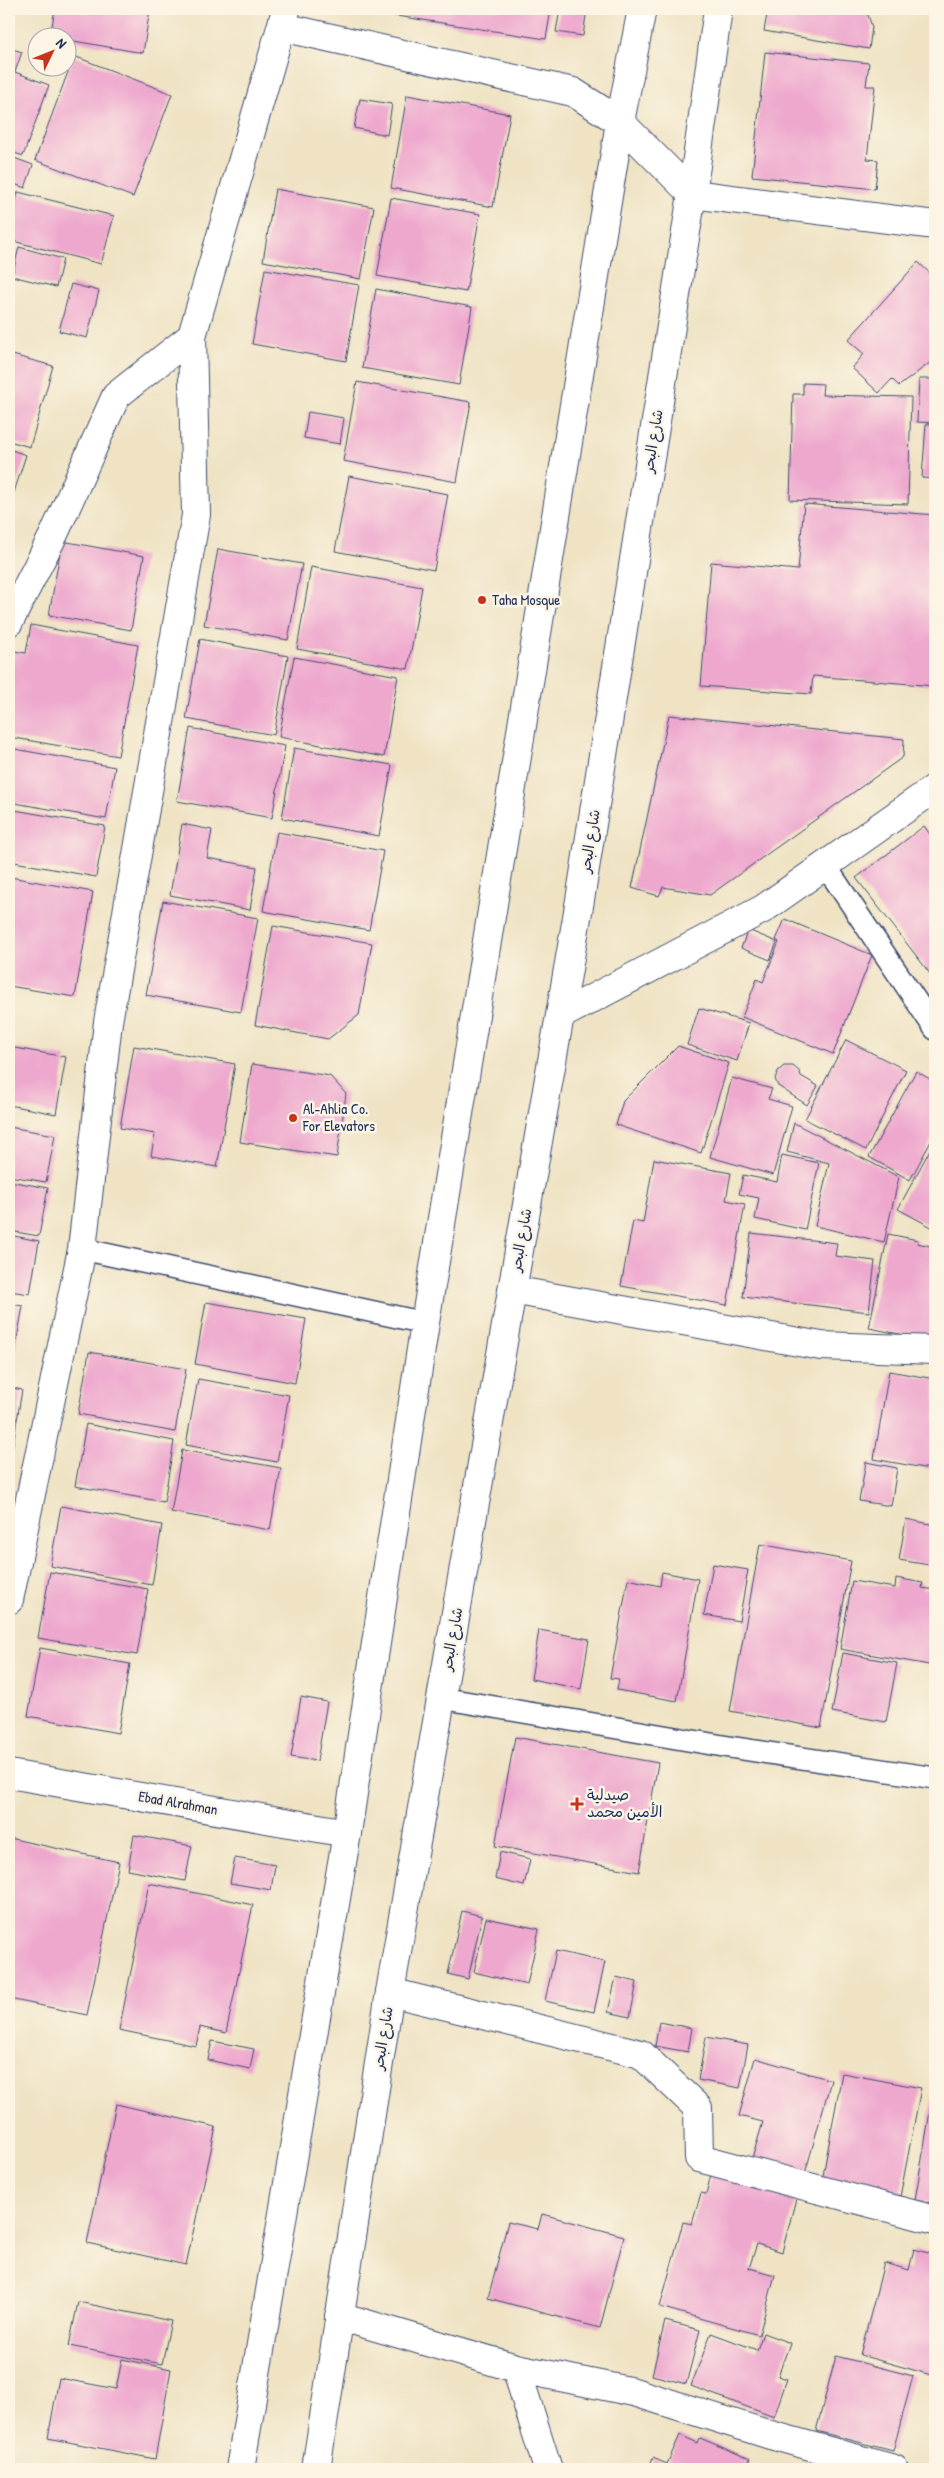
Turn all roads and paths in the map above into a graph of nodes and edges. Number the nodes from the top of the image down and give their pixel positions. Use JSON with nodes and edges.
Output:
{"nodes":[{"id":1,"x":642,"y":9,"type":"edge"},
{"id":2,"x":718,"y":9,"type":"edge"},
{"id":3,"x":284,"y":18,"type":"edge"},
{"id":4,"x":620,"y":122,"type":"junction"},
{"id":5,"x":692,"y":194,"type":"junction"},
{"id":6,"x":935,"y":225,"type":"edge"},
{"id":7,"x":192,"y":336,"type":"junction"},
{"id":8,"x":9,"y":622,"type":"edge"},
{"id":9,"x":935,"y":788,"type":"edge"},
{"id":10,"x":825,"y":865,"type":"junction"},
{"id":11,"x":561,"y":1015,"type":"junction"},
{"id":12,"x":935,"y":1029,"type":"edge"},
{"id":13,"x":82,"y":1249,"type":"junction"},
{"id":14,"x":512,"y":1290,"type":"junction"},
{"id":15,"x":425,"y":1324,"type":"junction"},
{"id":16,"x":935,"y":1350,"type":"edge"},
{"id":17,"x":9,"y":1600,"type":"edge"},
{"id":18,"x":441,"y":1698,"type":"junction"},
{"id":19,"x":9,"y":1774,"type":"edge"},
{"id":20,"x":935,"y":1778,"type":"edge"},
{"id":21,"x":347,"y":1833,"type":"junction"},
{"id":22,"x":390,"y":1992,"type":"junction"},
{"id":23,"x":935,"y":2220,"type":"edge"},
{"id":24,"x":339,"y":2316,"type":"junction"},
{"id":25,"x":516,"y":2368,"type":"junction"},
{"id":26,"x":240,"y":2469,"type":"edge"},
{"id":27,"x":316,"y":2469,"type":"edge"},
{"id":28,"x":548,"y":2469,"type":"edge"},
{"id":29,"x":894,"y":2469,"type":"edge"}],
"edges":[{"from":1,"to":4,"type":"street"},
{"from":2,"to":5,"type":"street","name":"شارع البحر"},
{"from":3,"to":4,"type":"street"},
{"from":3,"to":7,"type":"street"},
{"from":4,"to":5,"type":"street"},
{"from":4,"to":15,"type":"street"},
{"from":5,"to":6,"type":"street"},
{"from":5,"to":11,"type":"street","name":"شارع البحر"},
{"from":7,"to":8,"type":"street"},
{"from":7,"to":13,"type":"street"},
{"from":9,"to":10,"type":"street"},
{"from":10,"to":11,"type":"street"},
{"from":10,"to":12,"type":"lane"},
{"from":11,"to":14,"type":"street","name":"شارع البحر"},
{"from":13,"to":15,"type":"lane"},
{"from":13,"to":17,"type":"street"},
{"from":14,"to":16,"type":"street"},
{"from":14,"to":18,"type":"street","name":"شارع البحر"},
{"from":15,"to":21,"type":"street"},
{"from":18,"to":20,"type":"lane"},
{"from":18,"to":22,"type":"street","name":"شارع البحر"},
{"from":19,"to":21,"type":"street","name":"Ebad Alrahman"},
{"from":21,"to":26,"type":"street"},
{"from":22,"to":23,"type":"street"},
{"from":22,"to":24,"type":"street","name":"شارع البحر"},
{"from":24,"to":25,"type":"street"},
{"from":24,"to":27,"type":"street","name":"شارع البحر"},
{"from":25,"to":28,"type":"street"},
{"from":25,"to":29,"type":"street"}]}
